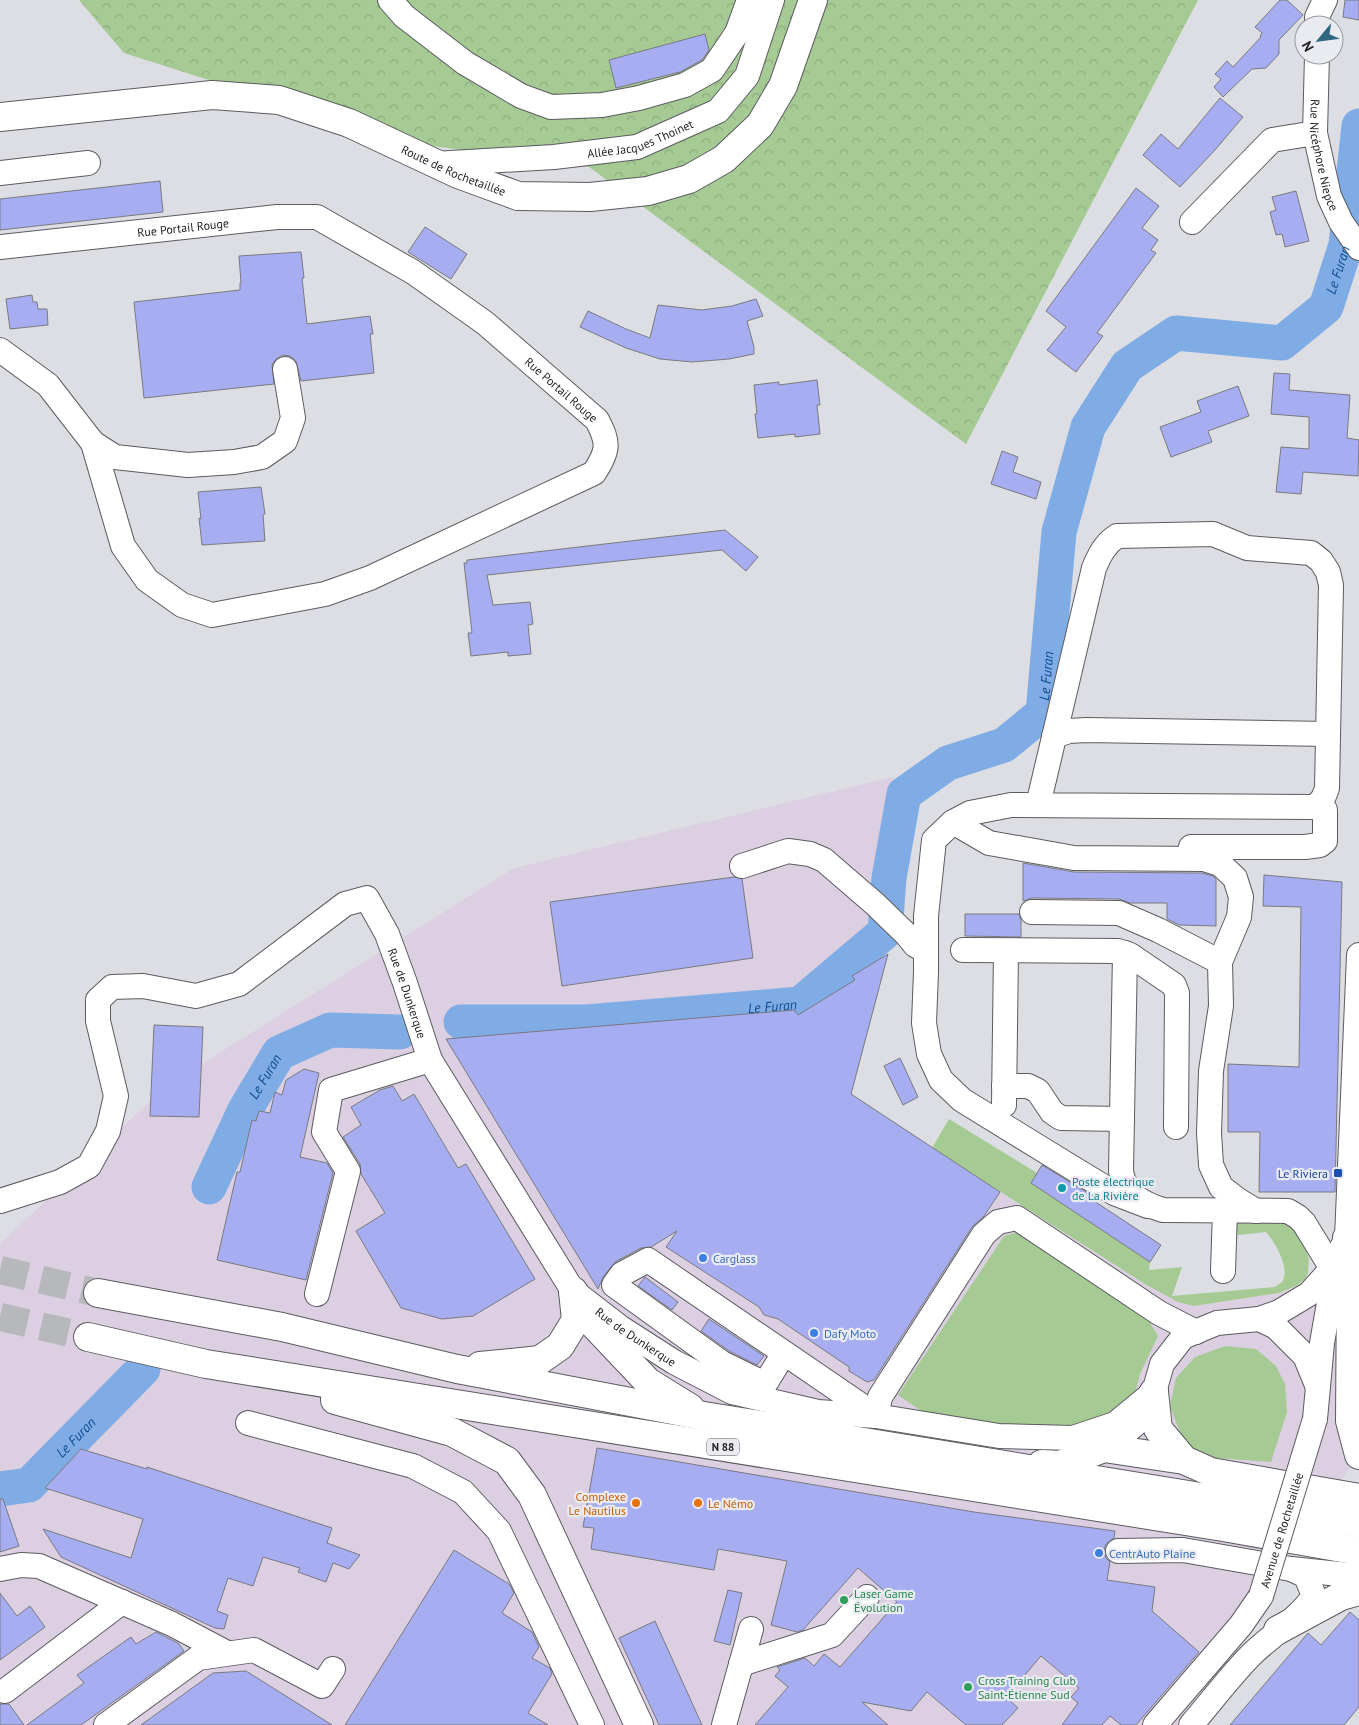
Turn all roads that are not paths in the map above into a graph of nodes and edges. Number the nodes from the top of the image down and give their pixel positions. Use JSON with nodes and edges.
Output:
{"nodes":[{"id":1,"x":390,"y":0,"type":"edge"},
{"id":2,"x":749,"y":0,"type":"edge"},
{"id":3,"x":772,"y":0,"type":"edge"},
{"id":4,"x":813,"y":0,"type":"edge"},
{"id":5,"x":1324,"y":0,"type":"edge"},
{"id":6,"x":1318,"y":15,"type":"edge"},
{"id":7,"x":1317,"y":65,"type":"edge"},
{"id":8,"x":0,"y":118,"type":"edge"},
{"id":9,"x":1315,"y":133,"type":"junction"},
{"id":10,"x":88,"y":163,"type":"dead end"},
{"id":11,"x":434,"y":164,"type":"junction"},
{"id":12,"x":0,"y":173,"type":"edge"},
{"id":13,"x":1192,"y":222,"type":"dead end"},
{"id":14,"x":0,"y":247,"type":"edge"},
{"id":15,"x":1359,"y":248,"type":"edge"},
{"id":16,"x":0,"y":350,"type":"edge"},
{"id":17,"x":285,"y":369,"type":"dead end"},
{"id":18,"x":93,"y":443,"type":"junction"},
{"id":19,"x":1328,"y":734,"type":"junction"},
{"id":20,"x":1054,"y":736,"type":"junction"},
{"id":21,"x":1038,"y":805,"type":"junction"},
{"id":22,"x":1318,"y":805,"type":"junction"},
{"id":23,"x":953,"y":822,"type":"junction"},
{"id":24,"x":1160,"y":847,"type":"dead end"},
{"id":25,"x":742,"y":866,"type":"dead end"},
{"id":26,"x":1032,"y":912,"type":"dead end"},
{"id":27,"x":963,"y":950,"type":"dead end"},
{"id":28,"x":1006,"y":950,"type":"junction"},
{"id":29,"x":926,"y":951,"type":"junction"},
{"id":30,"x":1125,"y":953,"type":"junction"},
{"id":31,"x":1359,"y":955,"type":"edge"},
{"id":32,"x":1220,"y":962,"type":"junction"},
{"id":33,"x":430,"y":1060,"type":"junction"},
{"id":34,"x":1122,"y":1119,"type":"junction"},
{"id":35,"x":1176,"y":1127,"type":"dead end"},
{"id":36,"x":0,"y":1201,"type":"edge"},
{"id":37,"x":1148,"y":1206,"type":"junction"},
{"id":38,"x":1225,"y":1211,"type":"junction"},
{"id":39,"x":1256,"y":1211,"type":"junction"},
{"id":40,"x":1347,"y":1238,"type":"junction"},
{"id":41,"x":1224,"y":1271,"type":"dead end"},
{"id":42,"x":1327,"y":1273,"type":"junction"},
{"id":43,"x":573,"y":1291,"type":"junction"},
{"id":44,"x":98,"y":1293,"type":"tunnel mouth"},
{"id":45,"x":318,"y":1294,"type":"dead end"},
{"id":46,"x":1259,"y":1319,"type":"junction"},
{"id":47,"x":1196,"y":1332,"type":"junction"},
{"id":48,"x":88,"y":1337,"type":"tunnel mouth"},
{"id":49,"x":784,"y":1353,"type":"junction"},
{"id":50,"x":1305,"y":1356,"type":"junction"},
{"id":51,"x":206,"y":1364,"type":"junction"},
{"id":52,"x":457,"y":1369,"type":"junction"},
{"id":53,"x":1318,"y":1388,"type":"junction"},
{"id":54,"x":1154,"y":1392,"type":"junction"},
{"id":55,"x":704,"y":1416,"type":"junction"},
{"id":56,"x":876,"y":1416,"type":"junction"},
{"id":57,"x":248,"y":1423,"type":"dead end"},
{"id":58,"x":1104,"y":1448,"type":"junction"},
{"id":59,"x":1359,"y":1455,"type":"edge"},
{"id":60,"x":1184,"y":1460,"type":"junction"},
{"id":61,"x":991,"y":1462,"type":"junction"},
{"id":62,"x":1359,"y":1498,"type":"edge"},
{"id":63,"x":1359,"y":1524,"type":"edge"},
{"id":64,"x":1118,"y":1551,"type":"dead end"},
{"id":65,"x":1359,"y":1551,"type":"edge"},
{"id":66,"x":1291,"y":1568,"type":"junction"},
{"id":67,"x":0,"y":1569,"type":"edge"},
{"id":68,"x":1359,"y":1576,"type":"edge"},
{"id":69,"x":1359,"y":1592,"type":"edge"},
{"id":70,"x":866,"y":1597,"type":"dead end"},
{"id":71,"x":122,"y":1602,"type":"junction"},
{"id":72,"x":751,"y":1629,"type":"dead end"},
{"id":73,"x":1278,"y":1630,"type":"junction"},
{"id":74,"x":227,"y":1653,"type":"junction"},
{"id":75,"x":741,"y":1664,"type":"junction"},
{"id":76,"x":333,"y":1669,"type":"dead end"},
{"id":77,"x":5,"y":1691,"type":"dead end"},
{"id":78,"x":106,"y":1725,"type":"edge"},
{"id":79,"x":592,"y":1725,"type":"edge"},
{"id":80,"x":639,"y":1725,"type":"edge"},
{"id":81,"x":724,"y":1725,"type":"edge"},
{"id":82,"x":1155,"y":1725,"type":"edge"},
{"id":83,"x":1191,"y":1725,"type":"edge"}],
"edges":[{"from":1,"to":2,"type":"street"},
{"from":3,"to":11,"type":"street","name":"Allée Jacques Thoinet"},
{"from":4,"to":11,"type":"main road","name":"Route de Rochetaillée"},
{"from":5,"to":6,"type":"street"},
{"from":7,"to":9,"type":"street","name":"Rue Nicéphore Niepce"},
{"from":8,"to":11,"type":"main road","name":"Route de Rochetaillée"},
{"from":9,"to":13,"type":"street"},
{"from":9,"to":15,"type":"street","name":"Rue Nicéphore Niepce"},
{"from":10,"to":12,"type":"street"},
{"from":14,"to":18,"type":"street","name":"Rue Portail Rouge"},
{"from":16,"to":18,"type":"street","name":"Rue Portail Rouge"},
{"from":17,"to":18,"type":"street","name":"Rue Portail Rouge"},
{"from":19,"to":20,"type":"street"},
{"from":19,"to":20,"type":"street"},
{"from":19,"to":22,"type":"street"},
{"from":20,"to":21,"type":"street"},
{"from":21,"to":22,"type":"street"},
{"from":21,"to":23,"type":"street"},
{"from":22,"to":24,"type":"street"},
{"from":23,"to":29,"type":"street"},
{"from":23,"to":32,"type":"street"},
{"from":25,"to":29,"type":"street"},
{"from":26,"to":32,"type":"street"},
{"from":27,"to":28,"type":"street"},
{"from":28,"to":30,"type":"street"},
{"from":28,"to":34,"type":"street"},
{"from":29,"to":37,"type":"street"},
{"from":30,"to":34,"type":"street"},
{"from":30,"to":35,"type":"street"},
{"from":31,"to":40,"type":"street"},
{"from":32,"to":39,"type":"street"},
{"from":33,"to":36,"type":"street","name":"Rue de Dunkerque"},
{"from":33,"to":43,"type":"street","name":"Rue de Dunkerque"},
{"from":33,"to":45,"type":"street"},
{"from":34,"to":37,"type":"street"},
{"from":37,"to":38,"type":"street"},
{"from":38,"to":39,"type":"street"},
{"from":38,"to":41,"type":"street"},
{"from":39,"to":42,"type":"street"},
{"from":40,"to":42,"type":"street"},
{"from":40,"to":53,"type":"street","name":"Avenue de Rochetaillée"},
{"from":40,"to":59,"type":"main road"},
{"from":42,"to":46,"type":"street"},
{"from":42,"to":50,"type":"street"},
{"from":43,"to":52,"type":"main road"},
{"from":43,"to":55,"type":"main road"},
{"from":43,"to":56,"type":"street","name":"Rue de Dunkerque"},
{"from":44,"to":52,"type":"main road","number":"N 88"},
{"from":46,"to":47,"type":"street"},
{"from":46,"to":50,"type":"street"},
{"from":47,"to":54,"type":"street"},
{"from":47,"to":56,"type":"street"},
{"from":48,"to":51,"type":"main road","number":"N 88"},
{"from":49,"to":49,"type":"street"},
{"from":49,"to":56,"type":"street"},
{"from":50,"to":53,"type":"street"},
{"from":51,"to":65,"type":"main road","number":"N 88"},
{"from":51,"to":80,"type":"main road"},
{"from":52,"to":55,"type":"main road","number":"N 88"},
{"from":53,"to":82,"type":"street","name":"Avenue de Rochetaillée","bridge":true},
{"from":54,"to":56,"type":"street","name":"Rue de Dunkerque"},
{"from":54,"to":58,"type":"main road"},
{"from":54,"to":60,"type":"main road"},
{"from":55,"to":61,"type":"main road","number":"N 88"},
{"from":57,"to":79,"type":"street"},
{"from":58,"to":60,"type":"main road"},
{"from":58,"to":61,"type":"main road"},
{"from":60,"to":62,"type":"main road"},
{"from":61,"to":63,"type":"main road","number":"N 88"},
{"from":64,"to":66,"type":"street"},
{"from":66,"to":68,"type":"street"},
{"from":66,"to":73,"type":"street"},
{"from":67,"to":71,"type":"street"},
{"from":69,"to":73,"type":"main road"},
{"from":70,"to":75,"type":"street"},
{"from":71,"to":74,"type":"street"},
{"from":71,"to":77,"type":"street"},
{"from":72,"to":75,"type":"street"},
{"from":73,"to":83,"type":"street"},
{"from":74,"to":76,"type":"street"},
{"from":74,"to":78,"type":"street"},
{"from":75,"to":81,"type":"street"}]}
